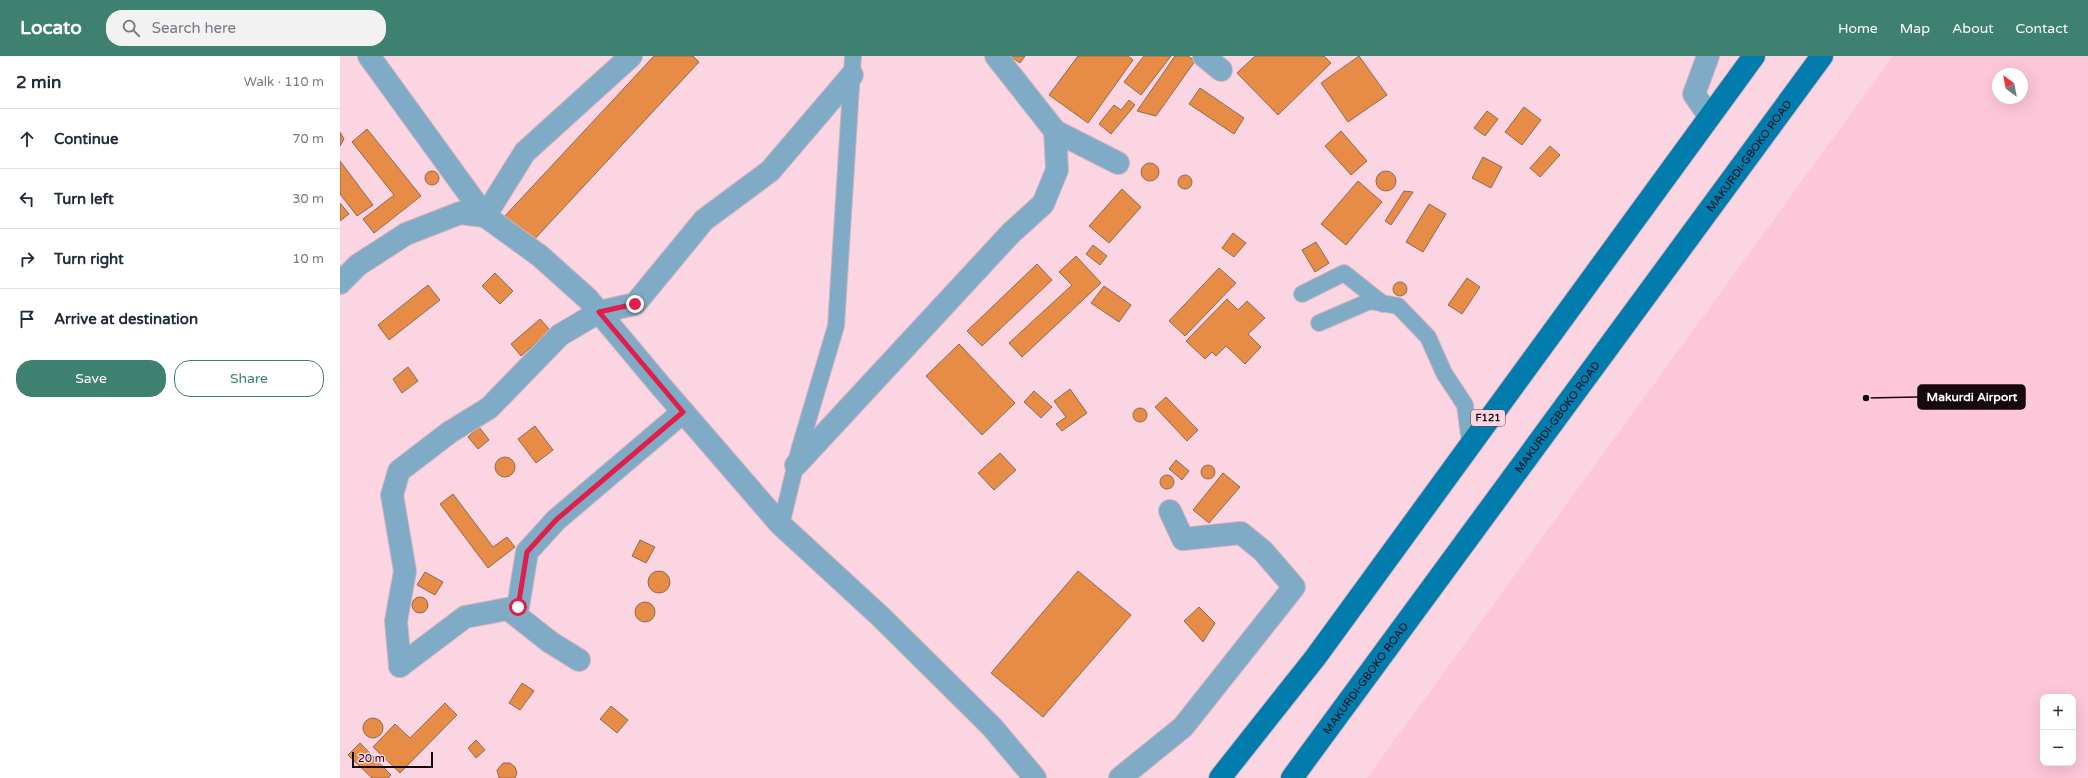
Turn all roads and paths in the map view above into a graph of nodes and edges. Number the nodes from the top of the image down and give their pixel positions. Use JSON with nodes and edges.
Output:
{"nodes":[{"id":1,"x":369,"y":56,"type":"edge"},
{"id":2,"x":631,"y":56,"type":"edge"},
{"id":3,"x":996,"y":56,"type":"edge"},
{"id":4,"x":1204,"y":56,"type":"edge"},
{"id":5,"x":1708,"y":56,"type":"edge"},
{"id":6,"x":1754,"y":56,"type":"edge"},
{"id":7,"x":1822,"y":56,"type":"edge"},
{"id":8,"x":852,"y":65,"type":"edge"},
{"id":9,"x":1221,"y":70,"type":"dead end"},
{"id":10,"x":1709,"y":116,"type":"junction"},
{"id":11,"x":1055,"y":131,"type":"junction"},
{"id":12,"x":1118,"y":163,"type":"dead end"},
{"id":13,"x":485,"y":216,"type":"junction"},
{"id":14,"x":340,"y":283,"type":"edge"},
{"id":15,"x":1302,"y":294,"type":"dead end"},
{"id":16,"x":1383,"y":304,"type":"junction"},
{"id":17,"x":599,"y":312,"type":"junction"},
{"id":18,"x":1319,"y":323,"type":"dead end"},
{"id":19,"x":683,"y":412,"type":"junction"},
{"id":20,"x":1470,"y":443,"type":"junction"},
{"id":21,"x":796,"y":465,"type":"junction"},
{"id":22,"x":1170,"y":511,"type":"dead end"},
{"id":23,"x":781,"y":525,"type":"junction"},
{"id":24,"x":508,"y":609,"type":"junction"},
{"id":25,"x":579,"y":660,"type":"dead end"},
{"id":26,"x":1035,"y":778,"type":"edge"},
{"id":27,"x":1120,"y":778,"type":"edge"},
{"id":28,"x":1220,"y":778,"type":"edge"},
{"id":29,"x":1292,"y":778,"type":"edge"}],
"edges":[{"from":1,"to":13,"type":"street"},
{"from":2,"to":13,"type":"street"},
{"from":3,"to":11,"type":"street"},
{"from":4,"to":9,"type":"street"},
{"from":5,"to":10,"type":"street"},
{"from":6,"to":10,"type":"main road","number":"F121"},
{"from":7,"to":29,"type":"main road","name":"MAKURDI-GBOKO ROAD"},
{"from":8,"to":17,"type":"street"},
{"from":8,"to":21,"type":"lane"},
{"from":10,"to":20,"type":"main road","number":"F121"},
{"from":11,"to":12,"type":"street"},
{"from":11,"to":21,"type":"street"},
{"from":13,"to":14,"type":"street"},
{"from":13,"to":17,"type":"street"},
{"from":15,"to":16,"type":"lane"},
{"from":16,"to":18,"type":"lane"},
{"from":16,"to":20,"type":"lane"},
{"from":17,"to":19,"type":"street"},
{"from":17,"to":24,"type":"street"},
{"from":19,"to":23,"type":"street"},
{"from":19,"to":24,"type":"street"},
{"from":20,"to":28,"type":"main road","number":"F121"},
{"from":21,"to":23,"type":"lane"},
{"from":22,"to":27,"type":"street"},
{"from":23,"to":26,"type":"street"},
{"from":24,"to":25,"type":"street"}]}
